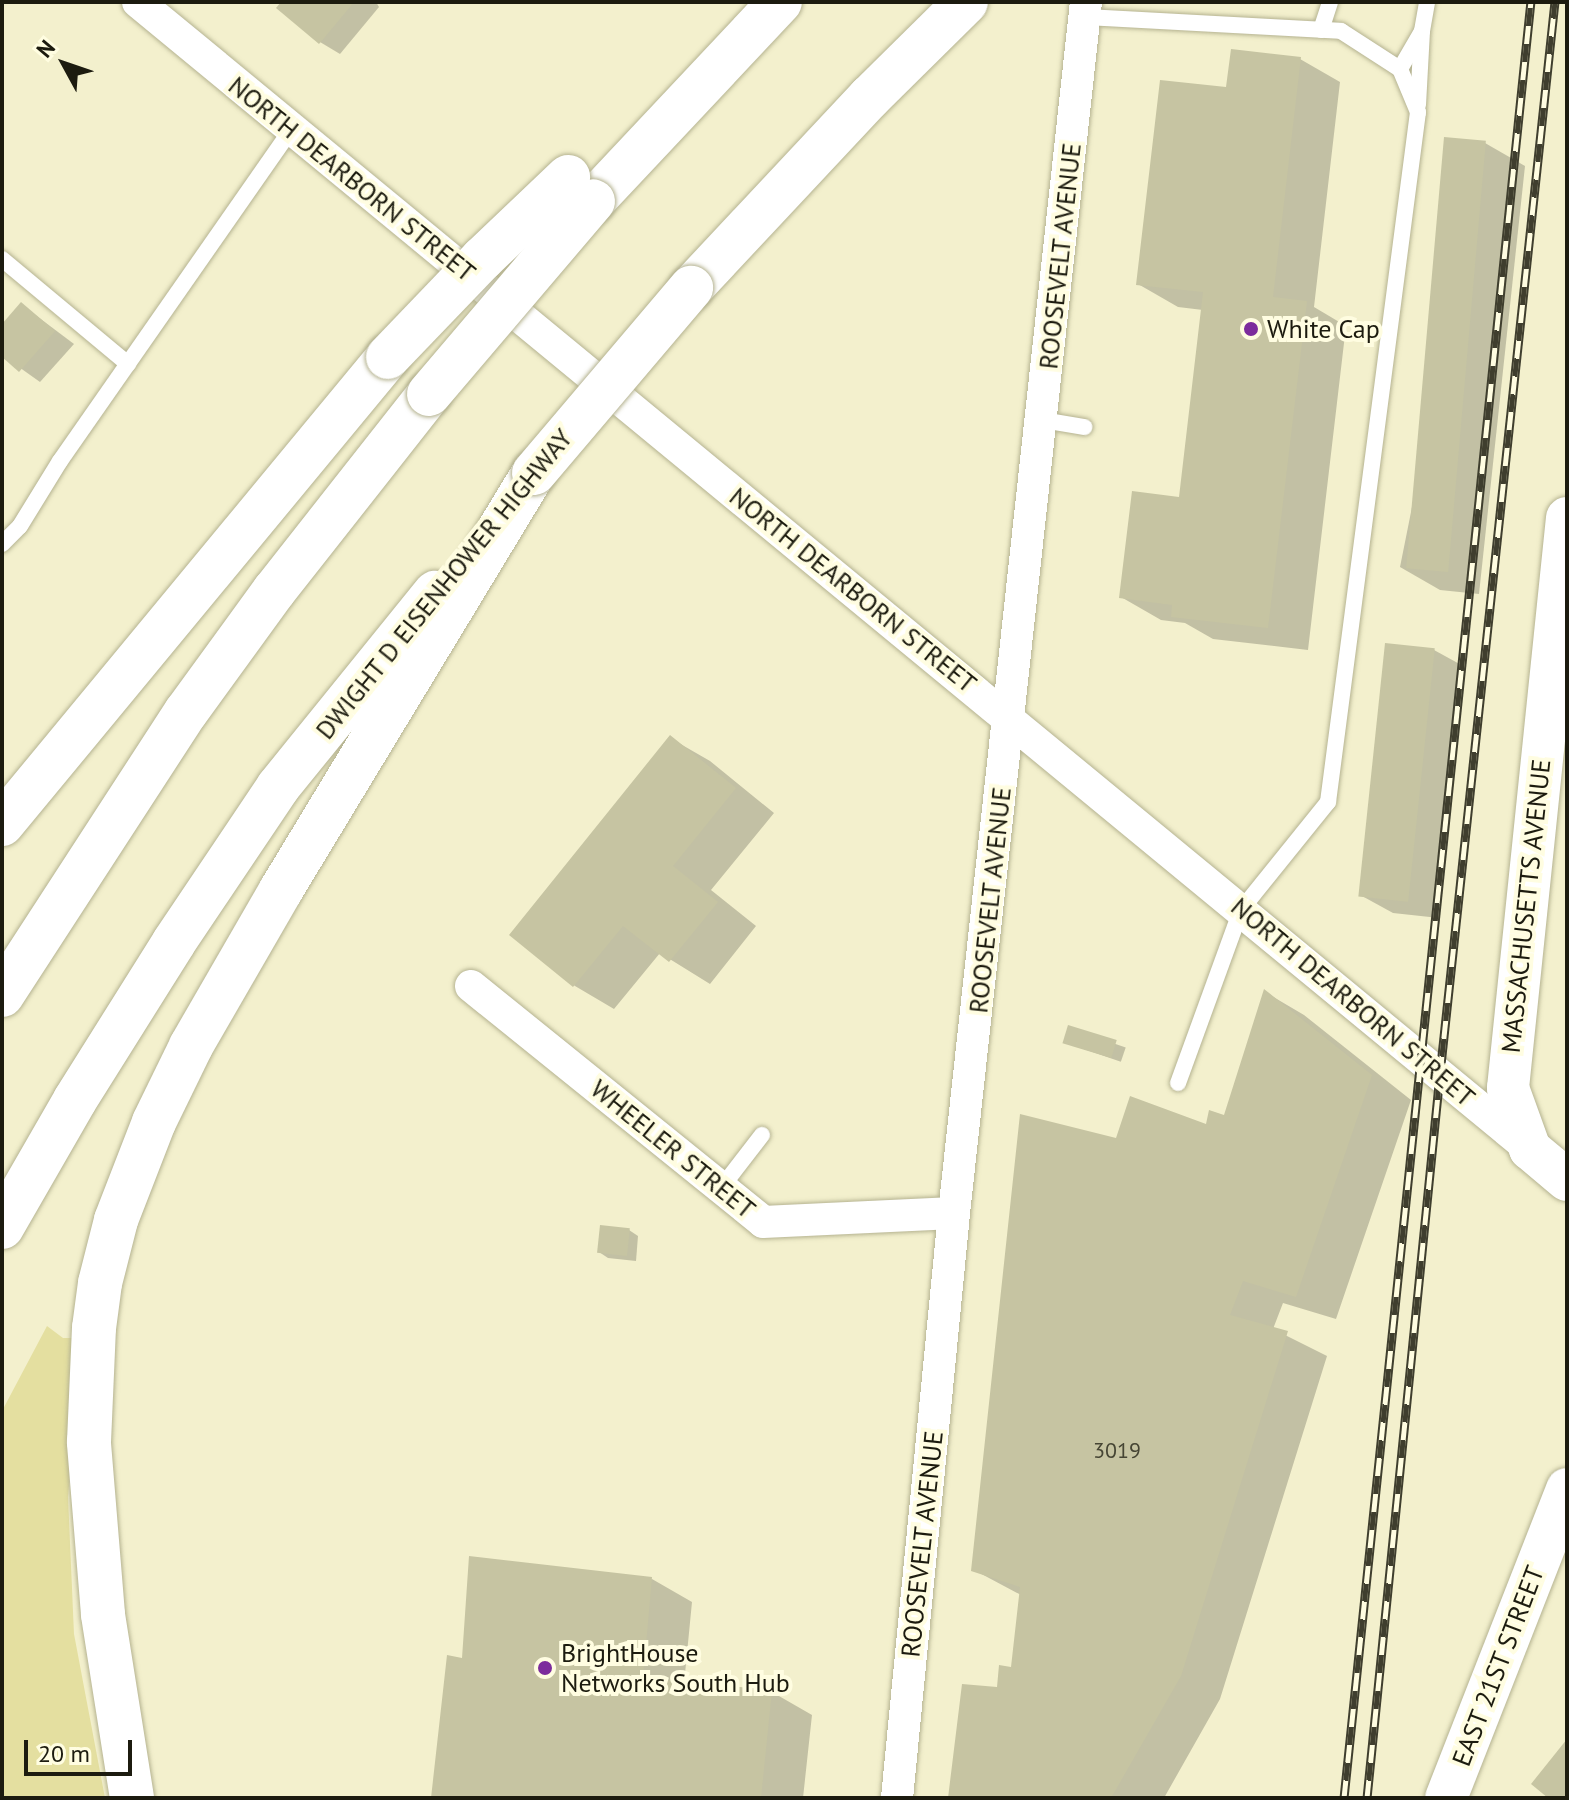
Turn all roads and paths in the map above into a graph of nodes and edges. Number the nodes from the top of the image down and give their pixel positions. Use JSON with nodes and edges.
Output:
{"nodes":[{"id":1,"x":138,"y":2,"type":"edge"},
{"id":2,"x":780,"y":2,"type":"edge"},
{"id":3,"x":1427,"y":2,"type":"edge"},
{"id":4,"x":1329,"y":3,"type":"edge"},
{"id":5,"x":1086,"y":10,"type":"edge"},
{"id":6,"x":956,"y":12,"type":"edge"},
{"id":7,"x":1321,"y":30,"type":"junction"},
{"id":8,"x":1341,"y":31,"type":"junction"},
{"id":9,"x":1422,"y":31,"type":"junction"},
{"id":10,"x":1400,"y":69,"type":"junction"},
{"id":11,"x":1418,"y":112,"type":"junction"},
{"id":12,"x":292,"y":129,"type":"junction"},
{"id":13,"x":581,"y":189,"type":"junction"},
{"id":14,"x":2,"y":259,"type":"edge"},
{"id":15,"x":128,"y":364,"type":"junction"},
{"id":16,"x":1042,"y":420,"type":"junction"},
{"id":17,"x":1084,"y":427,"type":"dead end"},
{"id":18,"x":534,"y":473,"type":"junction"},
{"id":19,"x":1567,"y":518,"type":"edge"},
{"id":20,"x":2,"y":544,"type":"edge"},
{"id":21,"x":1010,"y":720,"type":"junction"},
{"id":22,"x":2,"y":824,"type":"edge"},
{"id":23,"x":1241,"y":910,"type":"junction"},
{"id":24,"x":471,"y":986,"type":"dead end"},
{"id":25,"x":2,"y":995,"type":"edge"},
{"id":26,"x":1178,"y":1083,"type":"dead end"},
{"id":27,"x":762,"y":1135,"type":"dead end"},
{"id":28,"x":1530,"y":1149,"type":"junction"},
{"id":29,"x":1567,"y":1180,"type":"edge"},
{"id":30,"x":721,"y":1188,"type":"junction"},
{"id":31,"x":954,"y":1213,"type":"junction"},
{"id":32,"x":2,"y":1227,"type":"edge"},
{"id":33,"x":1567,"y":1489,"type":"edge"},
{"id":34,"x":1558,"y":1540,"type":"edge"},
{"id":35,"x":132,"y":1798,"type":"edge"},
{"id":36,"x":897,"y":1798,"type":"edge"},
{"id":37,"x":1446,"y":1798,"type":"edge"}],
"edges":[{"from":1,"to":12,"type":"street","name":"NORTH DEARBORN STREET"},
{"from":2,"to":13,"type":"highway"},
{"from":3,"to":9,"type":"lane"},
{"from":4,"to":7,"type":"lane"},
{"from":4,"to":8,"type":"lane"},
{"from":5,"to":7,"type":"lane"},
{"from":5,"to":16,"type":"street","name":"ROOSEVELT AVENUE"},
{"from":6,"to":18,"type":"highway","name":"DWIGHT D EISENHOWER HIGHWAY","bridge":true},
{"from":7,"to":8,"type":"lane"},
{"from":8,"to":10,"type":"lane"},
{"from":9,"to":10,"type":"lane"},
{"from":9,"to":11,"type":"lane"},
{"from":10,"to":11,"type":"lane"},
{"from":11,"to":23,"type":"lane"},
{"from":12,"to":15,"type":"lane"},
{"from":12,"to":21,"type":"street","name":"NORTH DEARBORN STREET"},
{"from":13,"to":22,"type":"highway","bridge":true},
{"from":13,"to":25,"type":"highway","bridge":true},
{"from":14,"to":15,"type":"lane"},
{"from":15,"to":20,"type":"lane"},
{"from":16,"to":17,"type":"lane"},
{"from":16,"to":21,"type":"street","name":"ROOSEVELT AVENUE"},
{"from":18,"to":32,"type":"highway","name":"DWIGHT D EISENHOWER HIGHWAY"},
{"from":18,"to":35,"type":"highway"},
{"from":19,"to":28,"type":"street","name":"MASSACHUSETTS AVENUE"},
{"from":21,"to":23,"type":"street","name":"NORTH DEARBORN STREET"},
{"from":21,"to":31,"type":"street","name":"ROOSEVELT AVENUE"},
{"from":23,"to":26,"type":"lane"},
{"from":23,"to":28,"type":"street","name":"NORTH DEARBORN STREET"},
{"from":24,"to":30,"type":"street","name":"WHEELER STREET"},
{"from":27,"to":30,"type":"lane"},
{"from":28,"to":29,"type":"street","name":"NORTH DEARBORN STREET"},
{"from":30,"to":31,"type":"street","name":"WHEELER STREET"},
{"from":31,"to":36,"type":"street","name":"ROOSEVELT AVENUE"},
{"from":33,"to":34,"type":"street","name":"EAST 21ST STREET"},
{"from":34,"to":37,"type":"street","name":"EAST 21ST STREET"}]}
